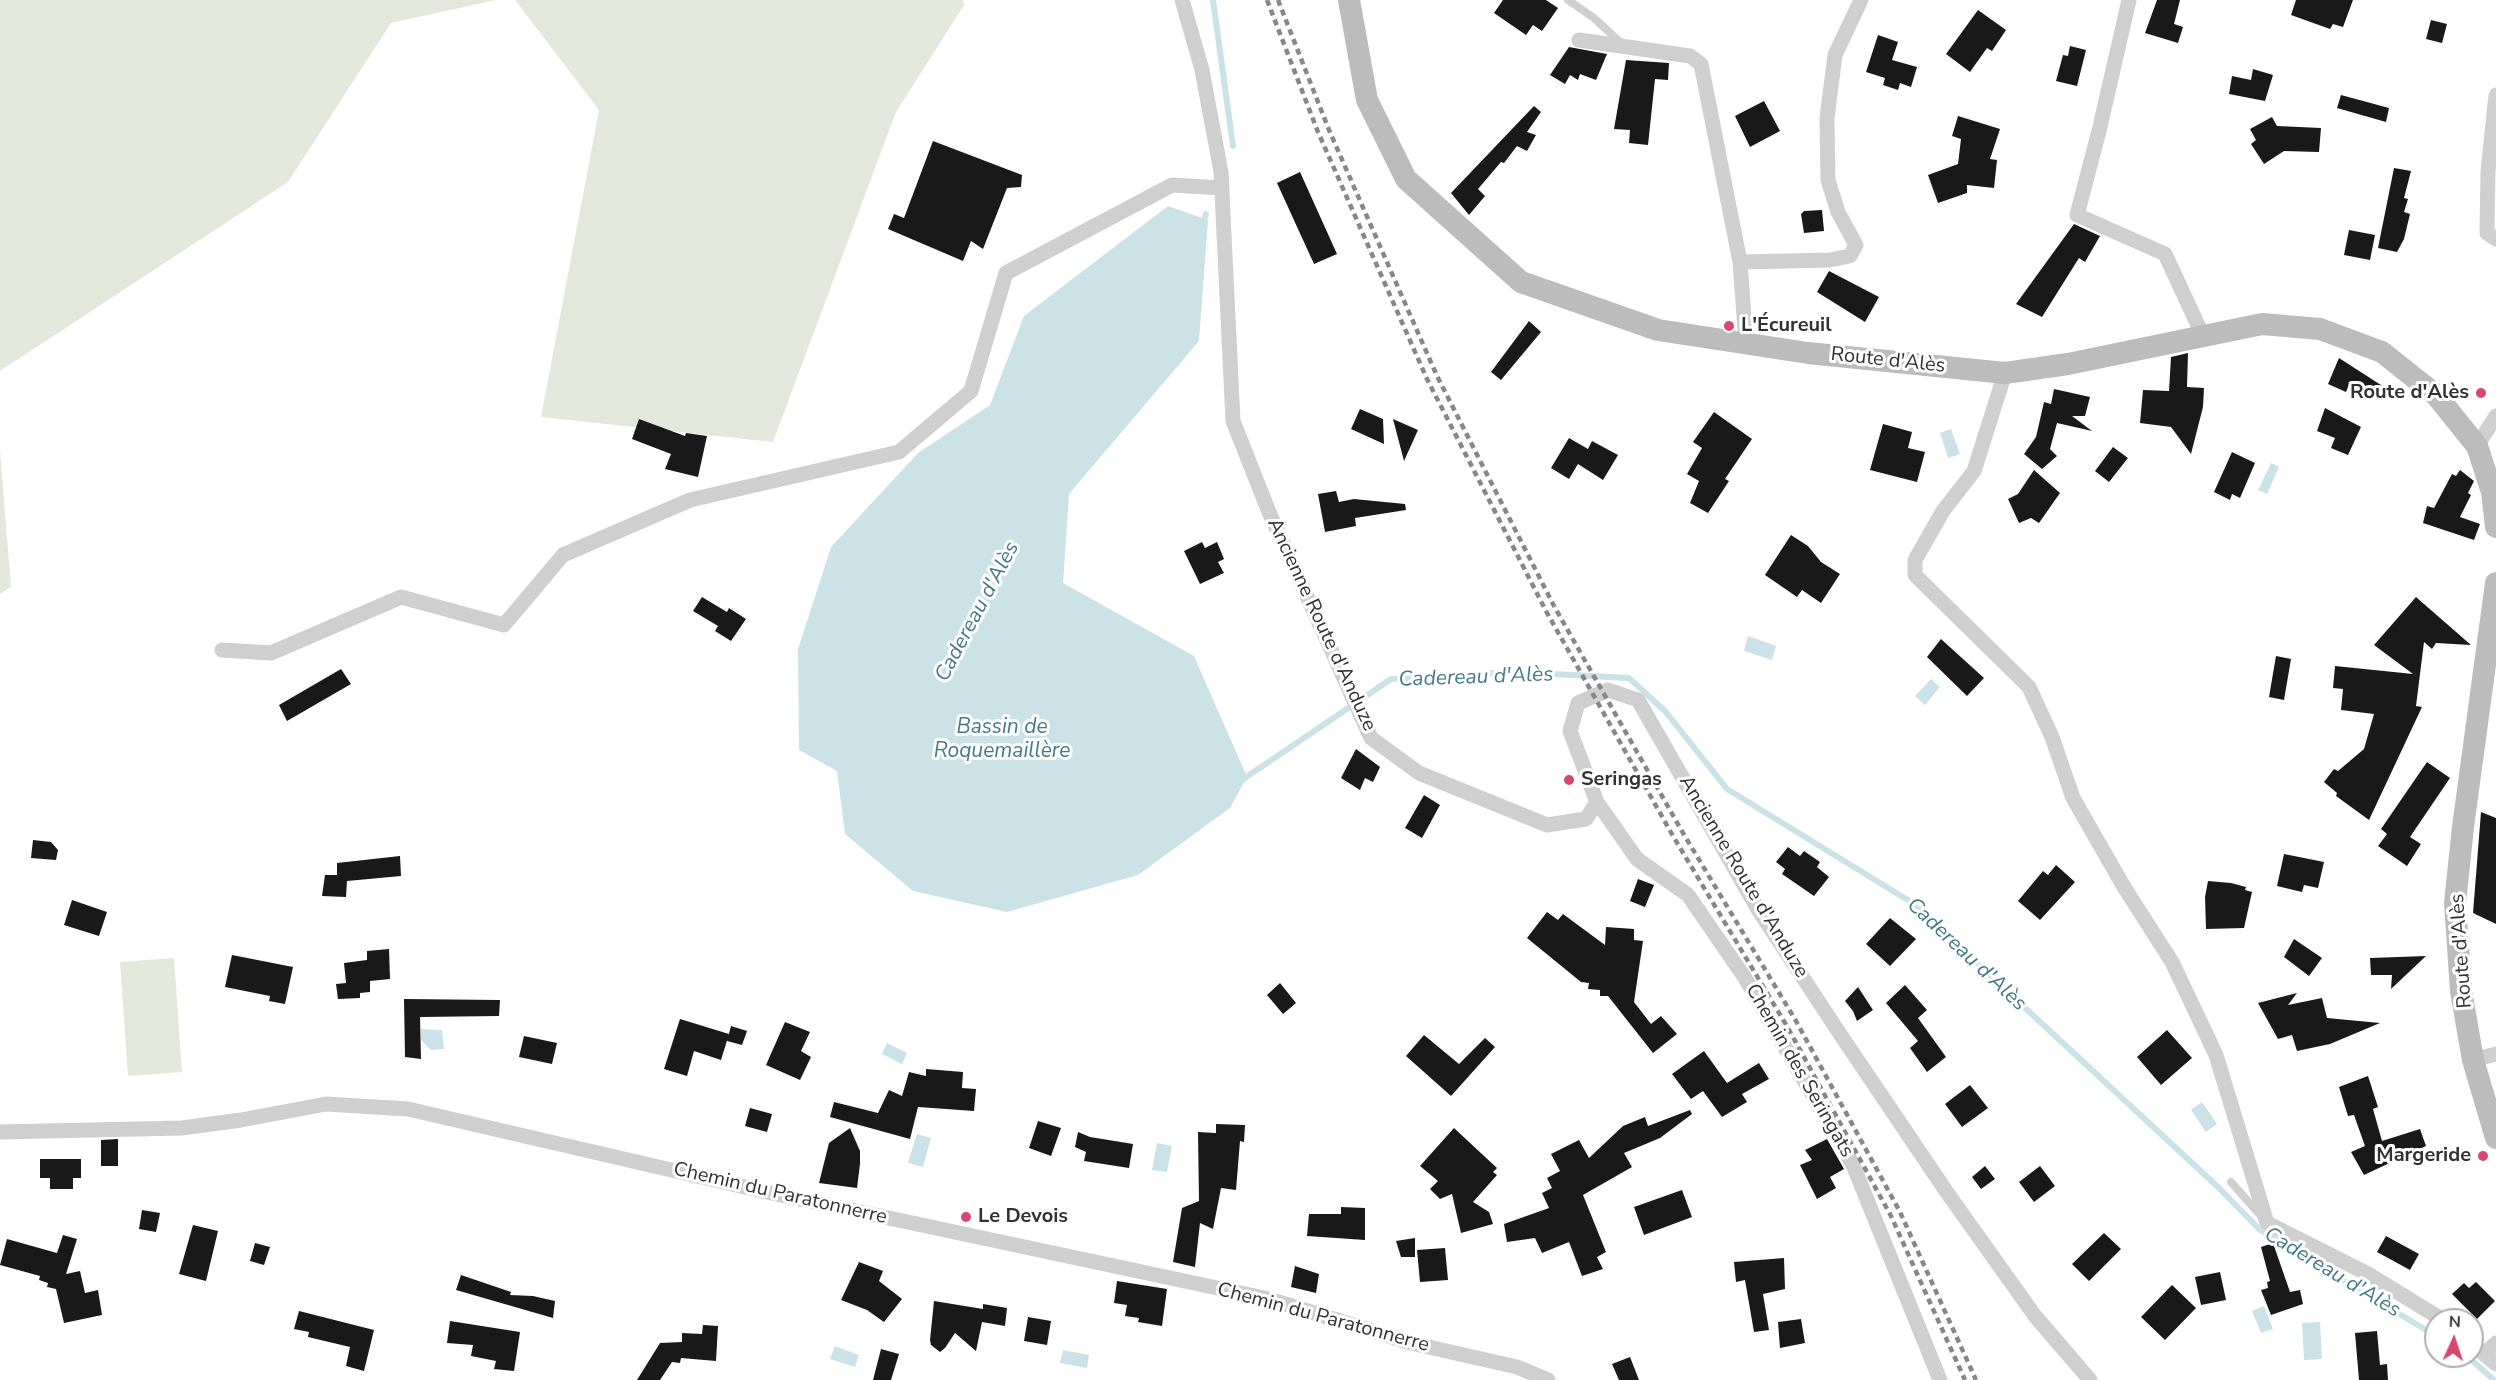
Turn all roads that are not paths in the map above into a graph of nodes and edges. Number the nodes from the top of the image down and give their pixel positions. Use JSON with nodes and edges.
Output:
{"nodes":[{"id":1,"x":1182,"y":0,"type":"edge"},
{"id":2,"x":1349,"y":0,"type":"edge"},
{"id":3,"x":1568,"y":0,"type":"edge"},
{"id":4,"x":1861,"y":0,"type":"edge"},
{"id":5,"x":2129,"y":0,"type":"edge"},
{"id":6,"x":1579,"y":40,"type":"dead end"},
{"id":7,"x":1625,"y":47,"type":"junction"},
{"id":8,"x":2496,"y":95,"type":"edge"},
{"id":9,"x":1221,"y":188,"type":"junction"},
{"id":10,"x":2496,"y":239,"type":"edge"},
{"id":11,"x":1740,"y":262,"type":"junction"},
{"id":12,"x":2203,"y":336,"type":"junction"},
{"id":13,"x":1746,"y":343,"type":"junction"},
{"id":14,"x":2005,"y":373,"type":"junction"},
{"id":15,"x":2496,"y":416,"type":"edge"},
{"id":16,"x":2478,"y":446,"type":"junction"},
{"id":17,"x":2496,"y":527,"type":"edge"},
{"id":18,"x":2496,"y":583,"type":"edge"},
{"id":19,"x":222,"y":650,"type":"dead end"},
{"id":20,"x":1598,"y":802,"type":"junction"},
{"id":21,"x":2496,"y":1054,"type":"edge"},
{"id":22,"x":2473,"y":1060,"type":"junction"},
{"id":23,"x":0,"y":1132,"type":"edge"},
{"id":24,"x":2496,"y":1138,"type":"edge"},
{"id":25,"x":2231,"y":1182,"type":"dead end"},
{"id":26,"x":2267,"y":1223,"type":"junction"},
{"id":27,"x":2424,"y":1308,"type":"edge"},
{"id":28,"x":2496,"y":1343,"type":"edge"},
{"id":29,"x":2484,"y":1354,"type":"joint"},
{"id":30,"x":2496,"y":1364,"type":"edge"},
{"id":31,"x":1548,"y":1380,"type":"edge"},
{"id":32,"x":1941,"y":1380,"type":"edge"},
{"id":33,"x":2090,"y":1380,"type":"edge"}],
"edges":[{"from":1,"to":9,"type":"street","name":"Ancienne Route d'Anduze"},
{"from":2,"to":13,"type":"main road","name":"Route d'Alès"},
{"from":3,"to":7,"type":"lane"},
{"from":4,"to":11,"type":"street"},
{"from":5,"to":12,"type":"street"},
{"from":6,"to":7,"type":"street"},
{"from":7,"to":11,"type":"street"},
{"from":8,"to":10,"type":"street"},
{"from":9,"to":19,"type":"street"},
{"from":9,"to":20,"type":"street","name":"Ancienne Route d'Anduze"},
{"from":11,"to":13,"type":"street"},
{"from":12,"to":14,"type":"main road","name":"Route d'Alès"},
{"from":12,"to":16,"type":"main road","name":"Route d'Alès"},
{"from":13,"to":14,"type":"main road","name":"Route d'Alès"},
{"from":14,"to":26,"type":"street"},
{"from":15,"to":16,"type":"street"},
{"from":16,"to":17,"type":"main road","name":"Route d'Alès"},
{"from":18,"to":22,"type":"main road","name":"Route d'Alès"},
{"from":20,"to":32,"type":"street","name":"Chemin des Seringats"},
{"from":20,"to":33,"type":"street","name":"Ancienne Route d'Anduze"},
{"from":21,"to":22,"type":"street"},
{"from":22,"to":24,"type":"main road","name":"Route d'Alès"},
{"from":23,"to":31,"type":"street","name":"Chemin du Paratonnerre"},
{"from":25,"to":26,"type":"lane"},
{"from":26,"to":27,"type":"street"},
{"from":28,"to":29,"type":"street"},
{"from":29,"to":30,"type":"street"}]}
